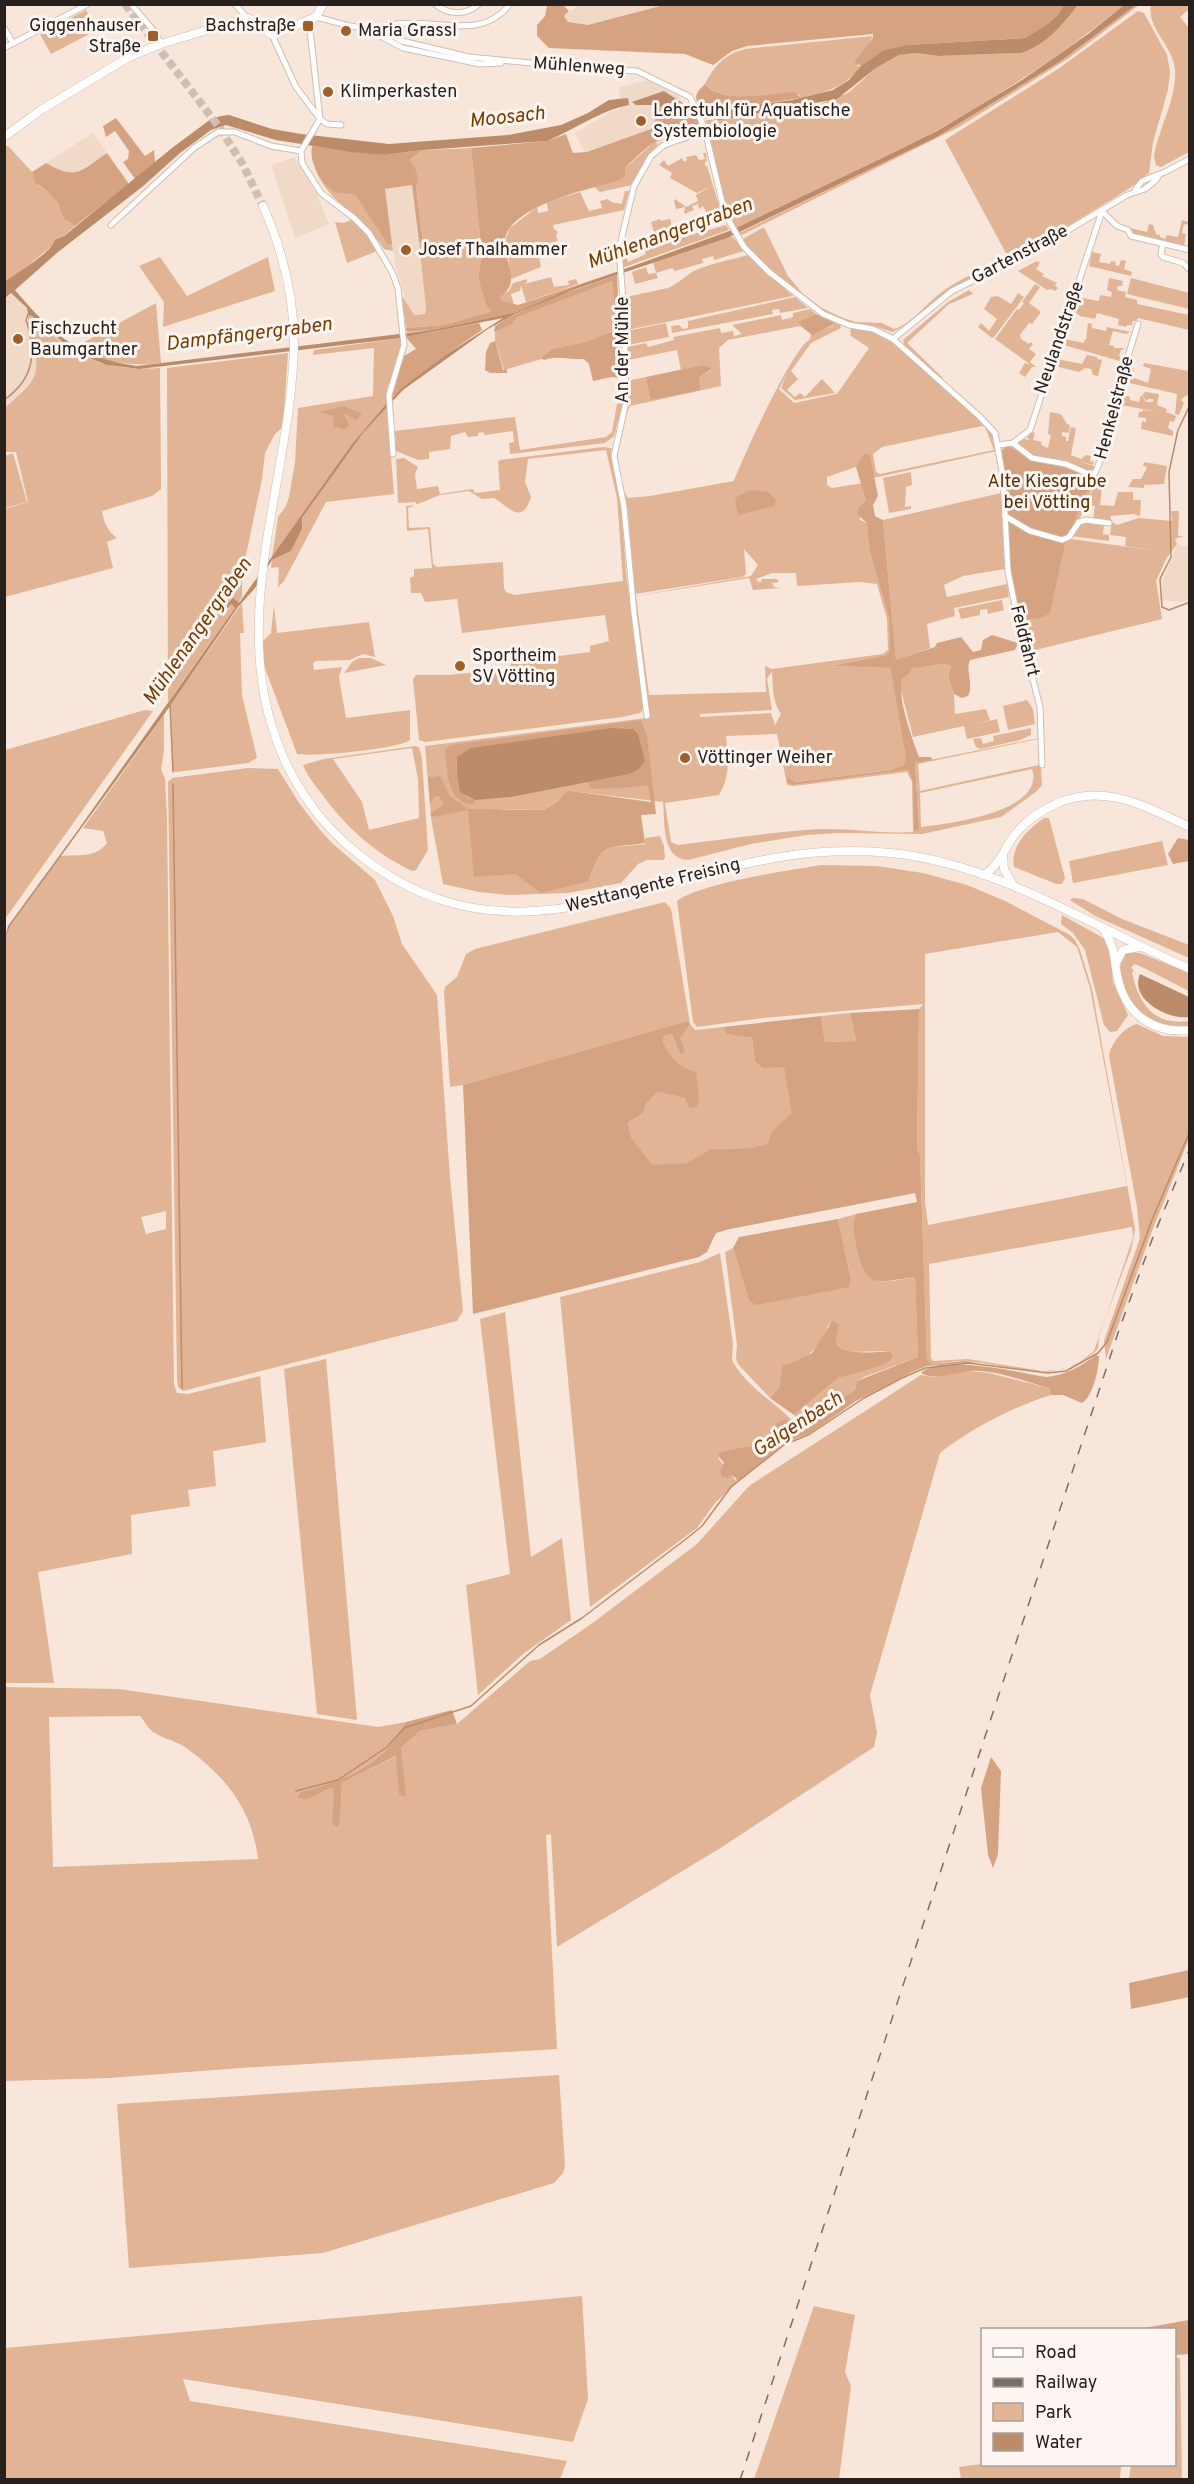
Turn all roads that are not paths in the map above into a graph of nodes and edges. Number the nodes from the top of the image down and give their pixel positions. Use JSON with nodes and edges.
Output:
{"nodes":[{"id":1,"x":88,"y":4,"type":"edge"},
{"id":2,"x":131,"y":4,"type":"edge"},
{"id":3,"x":235,"y":4,"type":"edge"},
{"id":4,"x":323,"y":4,"type":"edge"},
{"id":5,"x":435,"y":4,"type":"edge"},
{"id":6,"x":479,"y":4,"type":"edge"},
{"id":7,"x":510,"y":4,"type":"edge"},
{"id":8,"x":247,"y":18,"type":"junction"},
{"id":9,"x":312,"y":19,"type":"junction"},
{"id":10,"x":4,"y":28,"type":"edge"},
{"id":11,"x":368,"y":29,"type":"junction"},
{"id":12,"x":380,"y":29,"type":"junction"},
{"id":13,"x":272,"y":35,"type":"junction"},
{"id":14,"x":13,"y":43,"type":"junction"},
{"id":15,"x":161,"y":44,"type":"junction"},
{"id":16,"x":4,"y":48,"type":"edge"},
{"id":17,"x":505,"y":62,"type":"junction"},
{"id":18,"x":320,"y":121,"type":"junction"},
{"id":19,"x":341,"y":125,"type":"dead end"},
{"id":20,"x":705,"y":131,"type":"junction"},
{"id":21,"x":4,"y":137,"type":"edge"},
{"id":22,"x":302,"y":149,"type":"junction"},
{"id":23,"x":1190,"y":159,"type":"edge"},
{"id":24,"x":263,"y":206,"type":"tunnel mouth"},
{"id":25,"x":1102,"y":211,"type":"junction"},
{"id":26,"x":111,"y":225,"type":"dead end"},
{"id":27,"x":732,"y":226,"type":"joint"},
{"id":28,"x":1163,"y":243,"type":"junction"},
{"id":29,"x":1190,"y":250,"type":"edge"},
{"id":30,"x":1190,"y":270,"type":"edge"},
{"id":31,"x":1138,"y":324,"type":"dead end"},
{"id":32,"x":893,"y":339,"type":"junction"},
{"id":33,"x":1013,"y":443,"type":"junction"},
{"id":34,"x":998,"y":446,"type":"junction"},
{"id":35,"x":393,"y":454,"type":"dead end"},
{"id":36,"x":1005,"y":516,"type":"junction"},
{"id":37,"x":1109,"y":523,"type":"dead end"},
{"id":38,"x":647,"y":716,"type":"dead end"},
{"id":39,"x":1042,"y":765,"type":"dead end"},
{"id":40,"x":1190,"y":827,"type":"edge"},
{"id":41,"x":1003,"y":853,"type":"junction"},
{"id":42,"x":983,"y":875,"type":"junction"},
{"id":43,"x":1014,"y":886,"type":"junction"},
{"id":44,"x":1103,"y":929,"type":"junction"},
{"id":45,"x":1140,"y":947,"type":"junction"},
{"id":46,"x":1117,"y":963,"type":"junction"},
{"id":47,"x":1190,"y":969,"type":"edge"},
{"id":48,"x":1190,"y":1030,"type":"edge"}],
"edges":[{"from":1,"to":14,"type":"street"},
{"from":2,"to":15,"type":"street"},
{"from":3,"to":8,"type":"street"},
{"from":4,"to":9,"type":"main road"},
{"from":5,"to":6,"type":"street"},
{"from":7,"to":12,"type":"street"},
{"from":8,"to":13,"type":"main road"},
{"from":8,"to":15,"type":"main road"},
{"from":9,"to":11,"type":"street"},
{"from":9,"to":13,"type":"main road"},
{"from":9,"to":18,"type":"street"},
{"from":10,"to":14,"type":"street"},
{"from":11,"to":12,"type":"street"},
{"from":11,"to":17,"type":"street","name":"Mühlenweg"},
{"from":12,"to":17,"type":"street","name":"Mühlenweg"},
{"from":13,"to":18,"type":"street"},
{"from":14,"to":16,"type":"street"},
{"from":15,"to":21,"type":"main road"},
{"from":17,"to":20,"type":"street","name":"Mühlenweg"},
{"from":18,"to":19,"type":"street"},
{"from":18,"to":22,"type":"street"},
{"from":20,"to":27,"type":"street","name":"Mühlenweg"},
{"from":20,"to":38,"type":"street","name":"An der Mühle"},
{"from":22,"to":26,"type":"street"},
{"from":22,"to":35,"type":"street"},
{"from":23,"to":25,"type":"street","name":"Gartenstraße"},
{"from":24,"to":42,"type":"main road","name":"Westtangente Freising"},
{"from":25,"to":28,"type":"street"},
{"from":25,"to":32,"type":"street","name":"Gartenstraße"},
{"from":25,"to":33,"type":"street","name":"Neulandstraße"},
{"from":27,"to":32,"type":"street","name":"Feldfahrt"},
{"from":28,"to":29,"type":"street"},
{"from":28,"to":30,"type":"street"},
{"from":31,"to":33,"type":"street","name":"Henkelstraße"},
{"from":32,"to":34,"type":"street","name":"Feldfahrt"},
{"from":33,"to":34,"type":"street"},
{"from":34,"to":36,"type":"street","name":"Feldfahrt"},
{"from":36,"to":37,"type":"street"},
{"from":36,"to":39,"type":"street","name":"Feldfahrt"},
{"from":40,"to":41,"type":"main road"},
{"from":41,"to":42,"type":"main road"},
{"from":41,"to":43,"type":"main road"},
{"from":42,"to":43,"type":"main road","name":"Westtangente Freising"},
{"from":43,"to":44,"type":"main road","name":"Westtangente Freising"},
{"from":44,"to":45,"type":"main road","name":"Westtangente Freising"},
{"from":44,"to":46,"type":"main road"},
{"from":45,"to":46,"type":"main road"},
{"from":45,"to":47,"type":"main road","name":"Westtangente Freising"},
{"from":46,"to":48,"type":"main road"}]}
